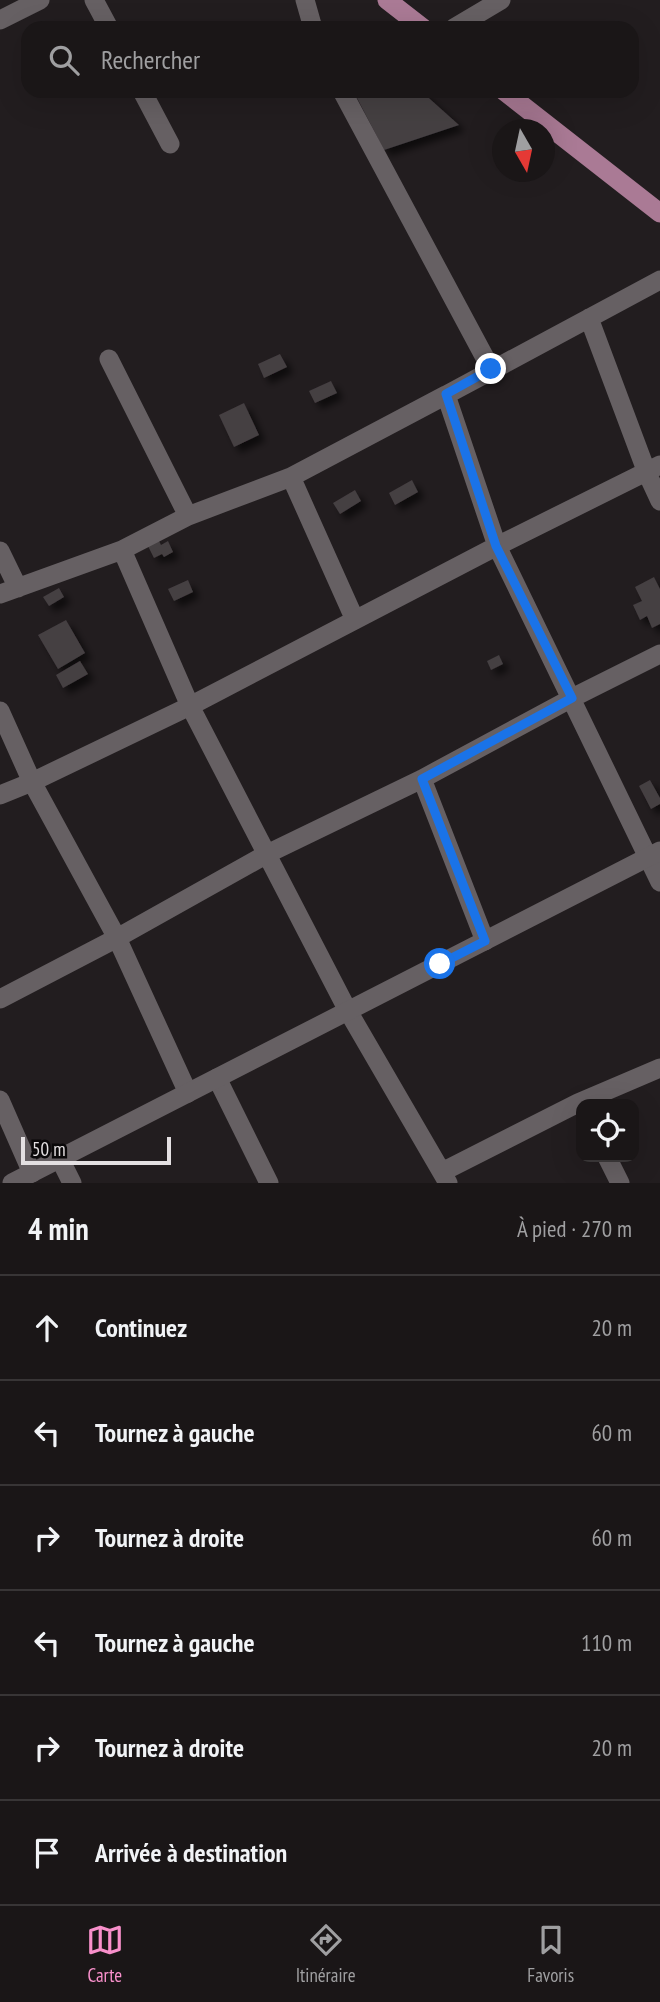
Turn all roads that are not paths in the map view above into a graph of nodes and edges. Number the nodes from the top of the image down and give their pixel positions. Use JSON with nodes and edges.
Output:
{"nodes":[{"id":1,"x":40,"y":0,"type":"edge"},
{"id":2,"x":94,"y":0,"type":"edge"},
{"id":3,"x":305,"y":0,"type":"edge"},
{"id":4,"x":387,"y":0,"type":"edge"},
{"id":5,"x":501,"y":0,"type":"edge"},
{"id":6,"x":0,"y":20,"type":"edge"},
{"id":7,"x":104,"y":21,"type":"edge"},
{"id":8,"x":311,"y":21,"type":"edge"},
{"id":9,"x":414,"y":21,"type":"edge"},
{"id":10,"x":466,"y":21,"type":"edge"},
{"id":11,"x":146,"y":98,"type":"edge"},
{"id":12,"x":346,"y":98,"type":"edge"},
{"id":13,"x":513,"y":98,"type":"edge"},
{"id":14,"x":170,"y":144,"type":"dead end"},
{"id":15,"x":660,"y":213,"type":"edge"},
{"id":16,"x":660,"y":280,"type":"edge"},
{"id":17,"x":589,"y":318,"type":"junction"},
{"id":18,"x":109,"y":359,"type":"dead end"},
{"id":19,"x":491,"y":369,"type":"junction"},
{"id":20,"x":446,"y":394,"type":"junction"},
{"id":21,"x":653,"y":469,"type":"edge"},
{"id":22,"x":291,"y":477,"type":"junction"},
{"id":23,"x":660,"y":501,"type":"edge"},
{"id":24,"x":188,"y":516,"type":"junction"},
{"id":25,"x":496,"y":546,"type":"junction"},
{"id":26,"x":122,"y":550,"type":"junction"},
{"id":27,"x":0,"y":551,"type":"edge"},
{"id":28,"x":9,"y":591,"type":"edge"},
{"id":29,"x":355,"y":620,"type":"junction"},
{"id":30,"x":660,"y":654,"type":"edge"},
{"id":31,"x":572,"y":698,"type":"junction"},
{"id":32,"x":190,"y":706,"type":"junction"},
{"id":33,"x":0,"y":711,"type":"edge"},
{"id":34,"x":422,"y":779,"type":"junction"},
{"id":35,"x":32,"y":782,"type":"junction"},
{"id":36,"x":0,"y":795,"type":"edge"},
{"id":37,"x":267,"y":854,"type":"junction"},
{"id":38,"x":654,"y":854,"type":"edge"},
{"id":39,"x":660,"y":882,"type":"edge"},
{"id":40,"x":117,"y":938,"type":"junction"},
{"id":41,"x":485,"y":941,"type":"junction"},
{"id":42,"x":0,"y":999,"type":"edge"},
{"id":43,"x":348,"y":1011,"type":"junction"},
{"id":44,"x":660,"y":1068,"type":"edge"},
{"id":45,"x":217,"y":1078,"type":"junction"},
{"id":46,"x":188,"y":1093,"type":"junction"},
{"id":47,"x":595,"y":1099,"type":"edge"},
{"id":48,"x":0,"y":1100,"type":"edge"},
{"id":49,"x":576,"y":1108,"type":"edge"},
{"id":50,"x":60,"y":1159,"type":"junction"},
{"id":51,"x":610,"y":1162,"type":"edge"},
{"id":52,"x":32,"y":1173,"type":"junction"},
{"id":53,"x":445,"y":1177,"type":"edge"},
{"id":54,"x":12,"y":1183,"type":"edge"},
{"id":55,"x":72,"y":1183,"type":"edge"},
{"id":56,"x":268,"y":1183,"type":"edge"},
{"id":57,"x":620,"y":1183,"type":"edge"}],
"edges":[{"from":1,"to":6,"type":"street"},
{"from":2,"to":7,"type":"street"},
{"from":3,"to":8,"type":"street"},
{"from":4,"to":9,"type":"main road"},
{"from":5,"to":10,"type":"street"},
{"from":11,"to":14,"type":"street"},
{"from":12,"to":19,"type":"street"},
{"from":13,"to":15,"type":"main road"},
{"from":16,"to":17,"type":"street"},
{"from":17,"to":19,"type":"street"},
{"from":17,"to":21,"type":"street"},
{"from":18,"to":24,"type":"street"},
{"from":19,"to":20,"type":"street"},
{"from":20,"to":22,"type":"street"},
{"from":20,"to":25,"type":"street"},
{"from":21,"to":23,"type":"street"},
{"from":21,"to":25,"type":"street"},
{"from":22,"to":24,"type":"street"},
{"from":22,"to":29,"type":"street"},
{"from":24,"to":26,"type":"street"},
{"from":25,"to":29,"type":"street"},
{"from":25,"to":31,"type":"street"},
{"from":26,"to":28,"type":"street"},
{"from":26,"to":32,"type":"street"},
{"from":27,"to":28,"type":"street"},
{"from":29,"to":32,"type":"street"},
{"from":30,"to":31,"type":"street"},
{"from":31,"to":34,"type":"street"},
{"from":31,"to":38,"type":"street"},
{"from":32,"to":35,"type":"street"},
{"from":32,"to":37,"type":"street"},
{"from":33,"to":35,"type":"street"},
{"from":34,"to":37,"type":"street"},
{"from":34,"to":41,"type":"street"},
{"from":35,"to":36,"type":"street"},
{"from":35,"to":40,"type":"street"},
{"from":37,"to":40,"type":"street"},
{"from":37,"to":43,"type":"street"},
{"from":38,"to":39,"type":"street"},
{"from":38,"to":41,"type":"street"},
{"from":40,"to":42,"type":"street"},
{"from":40,"to":46,"type":"street"},
{"from":41,"to":43,"type":"street"},
{"from":43,"to":45,"type":"street"},
{"from":43,"to":53,"type":"street"},
{"from":44,"to":47,"type":"street"},
{"from":45,"to":46,"type":"street"},
{"from":45,"to":56,"type":"street"},
{"from":46,"to":50,"type":"street"},
{"from":48,"to":52,"type":"street"},
{"from":49,"to":53,"type":"street"},
{"from":50,"to":52,"type":"street"},
{"from":50,"to":55,"type":"street"},
{"from":51,"to":57,"type":"street"},
{"from":52,"to":54,"type":"street"}]}
